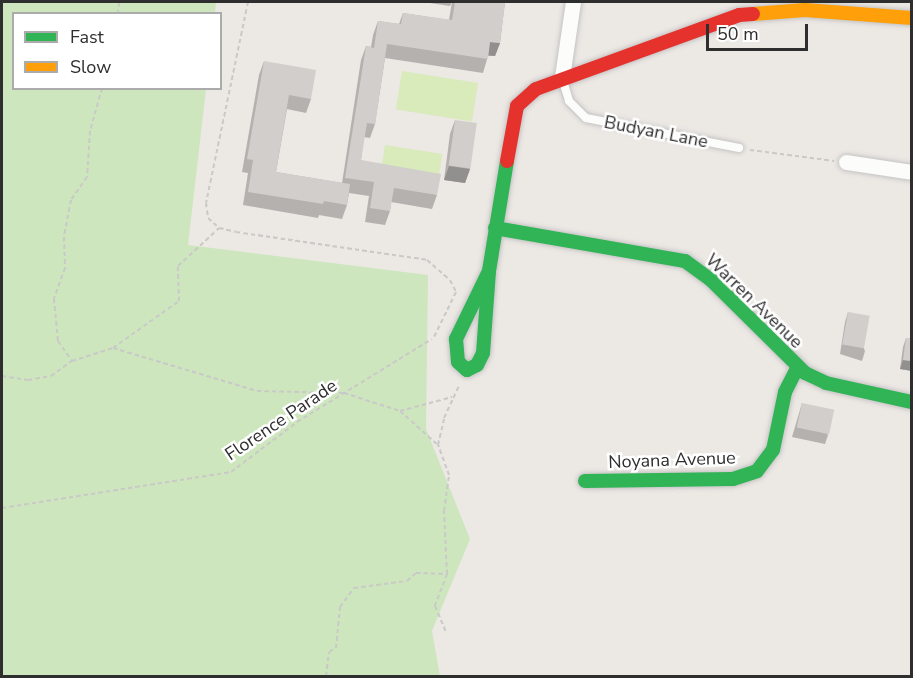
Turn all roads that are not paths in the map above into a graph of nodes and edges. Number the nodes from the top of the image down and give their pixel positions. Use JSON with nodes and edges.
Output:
{"nodes":[{"id":1,"x":573,"y":2,"type":"edge"},
{"id":2,"x":912,"y":18,"type":"edge"},
{"id":3,"x":562,"y":77,"type":"junction"},
{"id":4,"x":739,"y":148,"type":"road end"},
{"id":5,"x":846,"y":162,"type":"road end"},
{"id":6,"x":912,"y":172,"type":"edge"},
{"id":7,"x":495,"y":228,"type":"junction"},
{"id":8,"x":489,"y":271,"type":"junction"},
{"id":9,"x":797,"y":368,"type":"junction"},
{"id":10,"x":912,"y":402,"type":"edge"},
{"id":11,"x":585,"y":481,"type":"dead end"}],
"edges":[{"from":1,"to":3,"type":"street"},
{"from":2,"to":3,"type":"street"},
{"from":3,"to":4,"type":"lane","name":"Budyan Lane"},
{"from":3,"to":7,"type":"street"},
{"from":5,"to":6,"type":"street"},
{"from":7,"to":8,"type":"street"},
{"from":7,"to":9,"type":"street","name":"Warren Avenue"},
{"from":8,"to":8,"type":"street"},
{"from":9,"to":10,"type":"street","name":"Warren Avenue"},
{"from":9,"to":11,"type":"street","name":"Noyana Avenue"}]}
